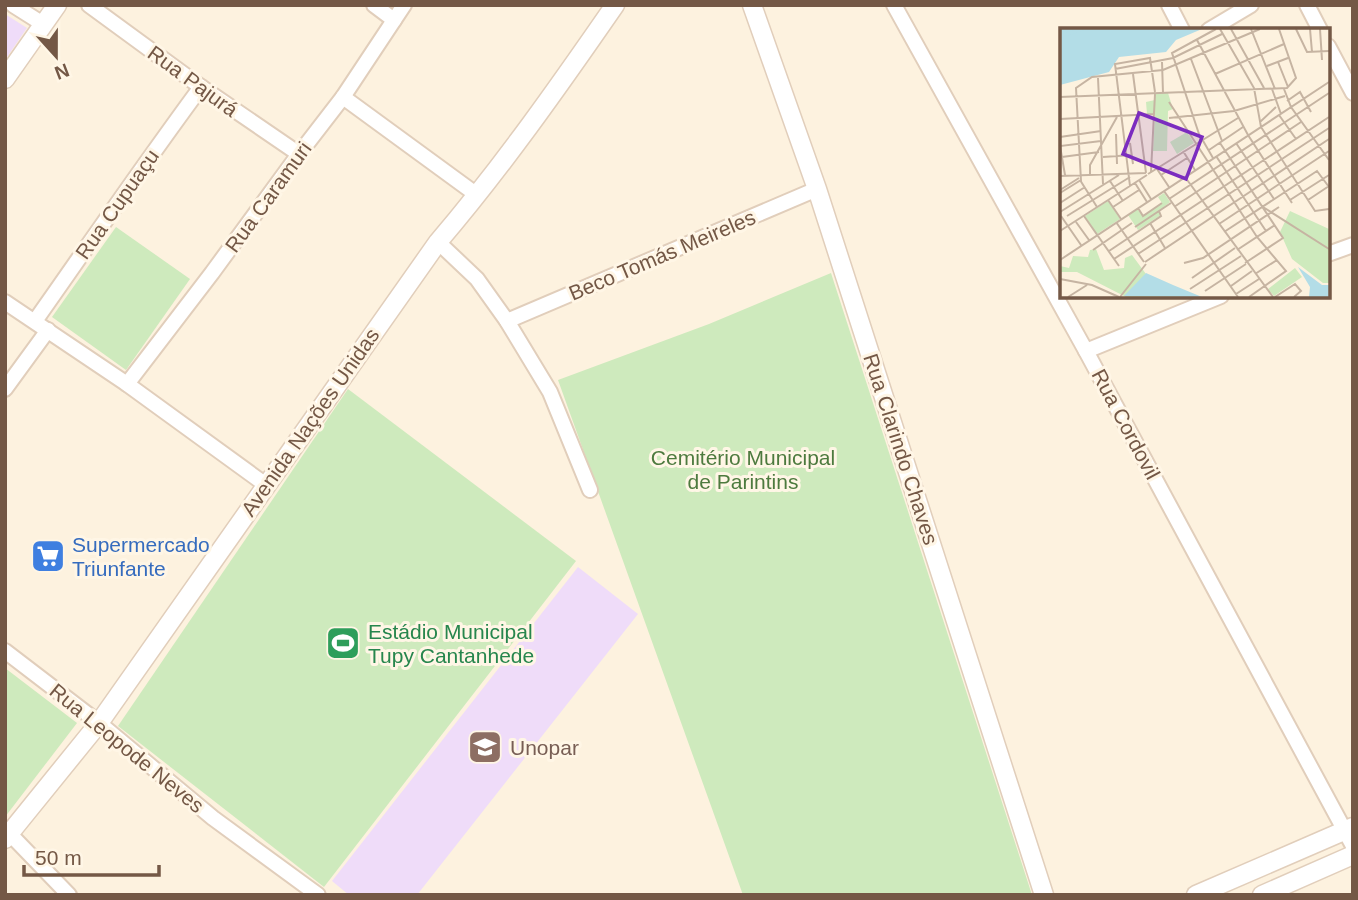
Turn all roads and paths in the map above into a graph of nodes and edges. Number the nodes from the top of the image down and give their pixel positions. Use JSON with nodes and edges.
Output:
{"nodes":[{"id":1,"x":13,"y":5,"type":"edge"},
{"id":2,"x":57,"y":5,"type":"edge"},
{"id":3,"x":89,"y":5,"type":"edge"},
{"id":4,"x":374,"y":5,"type":"edge"},
{"id":5,"x":404,"y":5,"type":"edge"},
{"id":6,"x":615,"y":5,"type":"edge"},
{"id":7,"x":752,"y":5,"type":"edge"},
{"id":8,"x":894,"y":5,"type":"edge"},
{"id":9,"x":1169,"y":5,"type":"edge"},
{"id":10,"x":1251,"y":5,"type":"edge"},
{"id":11,"x":1307,"y":5,"type":"edge"},
{"id":12,"x":394,"y":20,"type":"junction"},
{"id":13,"x":43,"y":24,"type":"junction"},
{"id":14,"x":1181,"y":28,"type":"edge"},
{"id":15,"x":1212,"y":28,"type":"edge"},
{"id":16,"x":1319,"y":28,"type":"edge"},
{"id":17,"x":1330,"y":50,"type":"edge"},
{"id":18,"x":5,"y":79,"type":"edge"},
{"id":19,"x":201,"y":88,"type":"junction"},
{"id":20,"x":1353,"y":93,"type":"edge"},
{"id":21,"x":343,"y":97,"type":"junction"},
{"id":22,"x":299,"y":154,"type":"junction"},
{"id":23,"x":817,"y":189,"type":"junction"},
{"id":24,"x":477,"y":195,"type":"junction"},
{"id":25,"x":438,"y":242,"type":"junction"},
{"id":26,"x":1353,"y":245,"type":"edge"},
{"id":27,"x":1330,"y":253,"type":"edge"},
{"id":28,"x":1216,"y":298,"type":"edge"},
{"id":29,"x":5,"y":302,"type":"edge"},
{"id":30,"x":34,"y":321,"type":"junction"},
{"id":31,"x":507,"y":321,"type":"junction"},
{"id":32,"x":48,"y":330,"type":"junction"},
{"id":33,"x":1086,"y":351,"type":"junction"},
{"id":34,"x":127,"y":384,"type":"junction"},
{"id":35,"x":5,"y":388,"type":"edge"},
{"id":36,"x":266,"y":485,"type":"junction"},
{"id":37,"x":590,"y":490,"type":"dead end"},
{"id":38,"x":5,"y":652,"type":"edge"},
{"id":39,"x":99,"y":723,"type":"junction"},
{"id":40,"x":1350,"y":834,"type":"edge"},
{"id":41,"x":8,"y":837,"type":"edge"},
{"id":42,"x":1353,"y":855,"type":"edge"},
{"id":43,"x":69,"y":895,"type":"edge"},
{"id":44,"x":317,"y":895,"type":"edge"},
{"id":45,"x":1044,"y":895,"type":"edge"},
{"id":46,"x":1196,"y":895,"type":"edge"},
{"id":47,"x":1262,"y":895,"type":"edge"}],
"edges":[{"from":1,"to":13,"type":"street"},
{"from":2,"to":13,"type":"street"},
{"from":3,"to":19,"type":"street","name":"Rua Pajurá"},
{"from":4,"to":12,"type":"street"},
{"from":5,"to":12,"type":"street","name":"Rua Caramuri"},
{"from":6,"to":24,"type":"street","name":"Avenida Nações Unidas"},
{"from":7,"to":23,"type":"street","name":"Rua Clarindo Chaves"},
{"from":8,"to":33,"type":"street","name":"Rua Cordovil"},
{"from":9,"to":14,"type":"street"},
{"from":10,"to":15,"type":"street"},
{"from":11,"to":16,"type":"street"},
{"from":12,"to":21,"type":"street","name":"Rua Caramuri"},
{"from":13,"to":18,"type":"street"},
{"from":17,"to":20,"type":"street"},
{"from":19,"to":22,"type":"street","name":"Rua Pajurá"},
{"from":19,"to":30,"type":"street","name":"Rua Cupuaçu"},
{"from":21,"to":22,"type":"street","name":"Rua Caramuri"},
{"from":21,"to":24,"type":"street"},
{"from":22,"to":34,"type":"street","name":"Rua Caramuri"},
{"from":23,"to":31,"type":"street","name":"Beco Tomás Meireles"},
{"from":23,"to":45,"type":"street","name":"Rua Clarindo Chaves"},
{"from":24,"to":25,"type":"street","name":"Avenida Nações Unidas"},
{"from":25,"to":31,"type":"street"},
{"from":25,"to":36,"type":"street","name":"Avenida Nações Unidas"},
{"from":26,"to":27,"type":"street"},
{"from":28,"to":33,"type":"street"},
{"from":29,"to":30,"type":"street"},
{"from":30,"to":32,"type":"street"},
{"from":31,"to":37,"type":"street"},
{"from":32,"to":34,"type":"street"},
{"from":32,"to":35,"type":"street"},
{"from":33,"to":40,"type":"street","name":"Rua Cordovil"},
{"from":34,"to":36,"type":"street"},
{"from":36,"to":39,"type":"street","name":"Avenida Nações Unidas"},
{"from":38,"to":39,"type":"street","name":"Rua Leopode Neves"},
{"from":39,"to":41,"type":"street","name":"Avenida Nações Unidas"},
{"from":39,"to":44,"type":"street","name":"Rua Leopode Neves"},
{"from":40,"to":46,"type":"street"},
{"from":41,"to":43,"type":"street"},
{"from":42,"to":47,"type":"street"}]}
